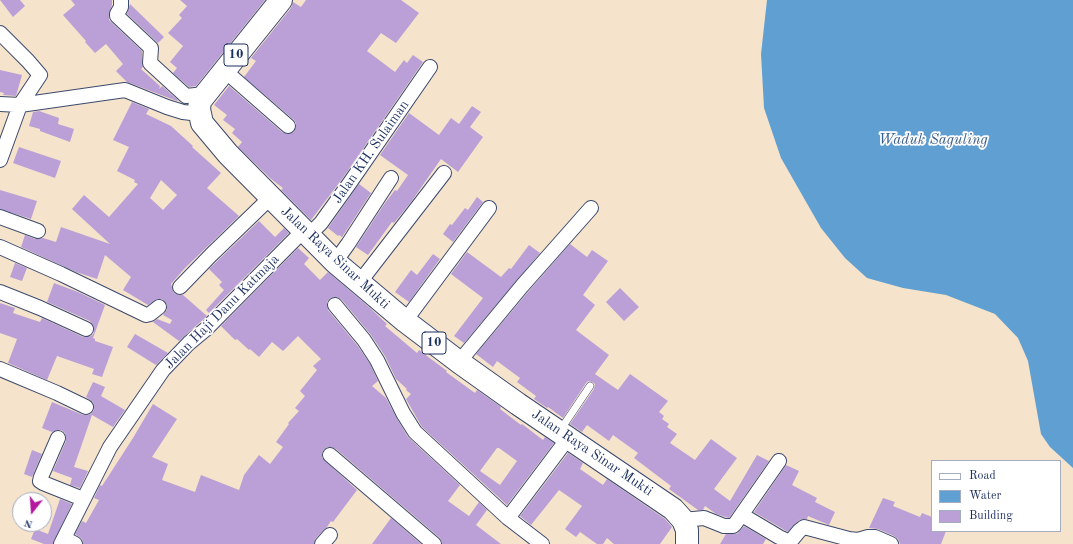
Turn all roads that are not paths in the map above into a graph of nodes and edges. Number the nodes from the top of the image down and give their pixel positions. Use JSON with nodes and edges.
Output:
{"nodes":[{"id":1,"x":121,"y":0,"type":"edge"},
{"id":2,"x":281,"y":0,"type":"edge"},
{"id":3,"x":0,"y":33,"type":"edge"},
{"id":4,"x":430,"y":67,"type":"dead end"},
{"id":5,"x":224,"y":70,"type":"junction"},
{"id":6,"x":0,"y":104,"type":"edge"},
{"id":7,"x":202,"y":104,"type":"junction"},
{"id":8,"x":20,"y":105,"type":"junction"},
{"id":9,"x":288,"y":126,"type":"dead end"},
{"id":10,"x":0,"y":160,"type":"edge"},
{"id":11,"x":444,"y":173,"type":"dead end"},
{"id":12,"x":391,"y":178,"type":"dead end"},
{"id":13,"x":270,"y":198,"type":"junction"},
{"id":14,"x":489,"y":208,"type":"dead end"},
{"id":15,"x":591,"y":208,"type":"dead end"},
{"id":16,"x":0,"y":217,"type":"edge"},
{"id":17,"x":38,"y":231,"type":"dead end"},
{"id":18,"x":307,"y":232,"type":"junction"},
{"id":19,"x":0,"y":247,"type":"edge"},
{"id":20,"x":335,"y":262,"type":"junction"},
{"id":21,"x":359,"y":283,"type":"junction"},
{"id":22,"x":180,"y":288,"type":"dead end"},
{"id":23,"x":0,"y":292,"type":"edge"},
{"id":24,"x":335,"y":304,"type":"dead end"},
{"id":25,"x":159,"y":307,"type":"dead end"},
{"id":26,"x":405,"y":321,"type":"junction"},
{"id":27,"x":86,"y":329,"type":"dead end"},
{"id":28,"x":459,"y":362,"type":"junction"},
{"id":29,"x":0,"y":369,"type":"edge"},
{"id":30,"x":590,"y":386,"type":"dead end"},
{"id":31,"x":86,"y":407,"type":"dead end"},
{"id":32,"x":564,"y":434,"type":"junction"},
{"id":33,"x":58,"y":438,"type":"dead end"},
{"id":34,"x":330,"y":455,"type":"dead end"},
{"id":35,"x":779,"y":461,"type":"dead end"},
{"id":36,"x":83,"y":499,"type":"junction"},
{"id":37,"x":742,"y":515,"type":"junction"},
{"id":38,"x":508,"y":518,"type":"junction"},
{"id":39,"x":683,"y":520,"type":"junction"},
{"id":40,"x":67,"y":542,"type":"edge"},
{"id":41,"x":434,"y":544,"type":"edge"},
{"id":42,"x":542,"y":544,"type":"edge"},
{"id":43,"x":686,"y":544,"type":"edge"},
{"id":44,"x":890,"y":544,"type":"edge"}],
"edges":[{"from":1,"to":7,"type":"street"},
{"from":2,"to":5,"type":"highway","number":"10"},
{"from":3,"to":8,"type":"street"},
{"from":4,"to":18,"type":"street","name":"Jalan KH. Sulaiman"},
{"from":5,"to":7,"type":"highway","number":"10"},
{"from":5,"to":9,"type":"street"},
{"from":6,"to":8,"type":"street"},
{"from":7,"to":8,"type":"street"},
{"from":7,"to":13,"type":"highway","name":"Jalan Raya Sinar Mukti","number":"10"},
{"from":8,"to":10,"type":"street"},
{"from":11,"to":21,"type":"street"},
{"from":12,"to":20,"type":"street"},
{"from":13,"to":18,"type":"highway","name":"Jalan Raya Sinar Mukti","number":"10"},
{"from":13,"to":22,"type":"street"},
{"from":14,"to":26,"type":"street"},
{"from":15,"to":28,"type":"street"},
{"from":16,"to":17,"type":"street"},
{"from":18,"to":20,"type":"highway","name":"Jalan Raya Sinar Mukti","number":"10"},
{"from":18,"to":36,"type":"street","name":"Jalan Haji Danu Katmaja"},
{"from":19,"to":25,"type":"street"},
{"from":20,"to":21,"type":"highway","name":"Jalan Raya Sinar Mukti","number":"10"},
{"from":21,"to":26,"type":"highway","name":"Jalan Raya Sinar Mukti","number":"10"},
{"from":23,"to":27,"type":"street"},
{"from":24,"to":38,"type":"street"},
{"from":26,"to":28,"type":"highway","name":"Jalan Raya Sinar Mukti","number":"10"},
{"from":28,"to":32,"type":"highway","name":"Jalan Raya Sinar Mukti","number":"10"},
{"from":29,"to":31,"type":"street"},
{"from":30,"to":32,"type":"lane"},
{"from":32,"to":38,"type":"street"},
{"from":32,"to":39,"type":"highway","name":"Jalan Raya Sinar Mukti","number":"10"},
{"from":33,"to":36,"type":"street"},
{"from":34,"to":41,"type":"street"},
{"from":35,"to":37,"type":"street"},
{"from":36,"to":40,"type":"street","name":"Jalan Haji Danu Katmaja"},
{"from":37,"to":39,"type":"street"},
{"from":37,"to":44,"type":"street"},
{"from":38,"to":42,"type":"street"},
{"from":39,"to":43,"type":"highway"}]}
